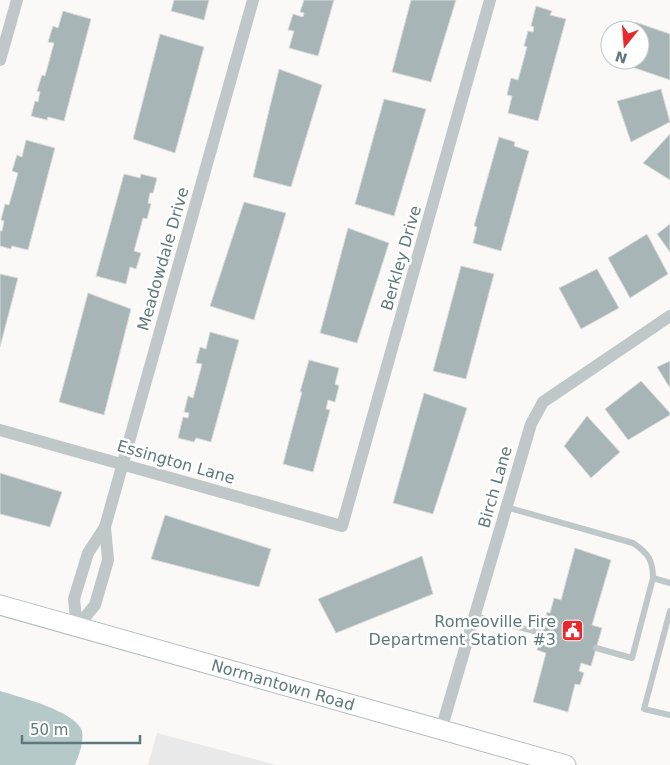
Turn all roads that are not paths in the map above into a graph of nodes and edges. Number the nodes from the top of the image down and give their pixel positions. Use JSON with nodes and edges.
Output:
{"nodes":[{"id":1,"x":17,"y":0,"type":"edge"},
{"id":2,"x":253,"y":0,"type":"edge"},
{"id":3,"x":490,"y":0,"type":"edge"},
{"id":4,"x":0,"y":60,"type":"edge"},
{"id":5,"x":670,"y":316,"type":"edge"},
{"id":6,"x":0,"y":430,"type":"edge"},
{"id":7,"x":123,"y":464,"type":"junction"},
{"id":8,"x":506,"y":506,"type":"junction"},
{"id":9,"x":342,"y":526,"type":"joint"},
{"id":10,"x":105,"y":528,"type":"junction"},
{"id":11,"x":654,"y":578,"type":"junction"},
{"id":12,"x":670,"y":583,"type":"edge"},
{"id":13,"x":0,"y":605,"type":"edge"},
{"id":14,"x":670,"y":611,"type":"edge"},
{"id":15,"x":474,"y":616,"type":"junction"},
{"id":16,"x":77,"y":627,"type":"junction"},
{"id":17,"x":542,"y":633,"type":"dead end"},
{"id":18,"x":596,"y":648,"type":"dead end"},
{"id":19,"x":670,"y":715,"type":"edge"},
{"id":20,"x":441,"y":730,"type":"junction"},
{"id":21,"x":566,"y":765,"type":"edge"}],
"edges":[{"from":1,"to":4,"type":"street"},
{"from":2,"to":7,"type":"street","name":"Meadowdale Drive"},
{"from":3,"to":9,"type":"street","name":"Berkley Drive"},
{"from":5,"to":8,"type":"street","name":"Birch Lane"},
{"from":6,"to":7,"type":"street","name":"Essington Lane"},
{"from":7,"to":9,"type":"street","name":"Essington Lane"},
{"from":7,"to":10,"type":"street","name":"Meadowdale Drive"},
{"from":8,"to":11,"type":"lane"},
{"from":8,"to":15,"type":"street","name":"Birch Lane"},
{"from":10,"to":16,"type":"street","name":"Meadowdale Drive"},
{"from":10,"to":16,"type":"street","name":"Meadowdale Drive"},
{"from":11,"to":12,"type":"lane"},
{"from":11,"to":18,"type":"lane"},
{"from":13,"to":16,"type":"street","name":"Normantown Road"},
{"from":14,"to":19,"type":"lane"},
{"from":15,"to":17,"type":"lane"},
{"from":15,"to":20,"type":"street","name":"Birch Lane"},
{"from":16,"to":20,"type":"street","name":"Normantown Road"},
{"from":20,"to":21,"type":"street","name":"Normantown Road"}]}
